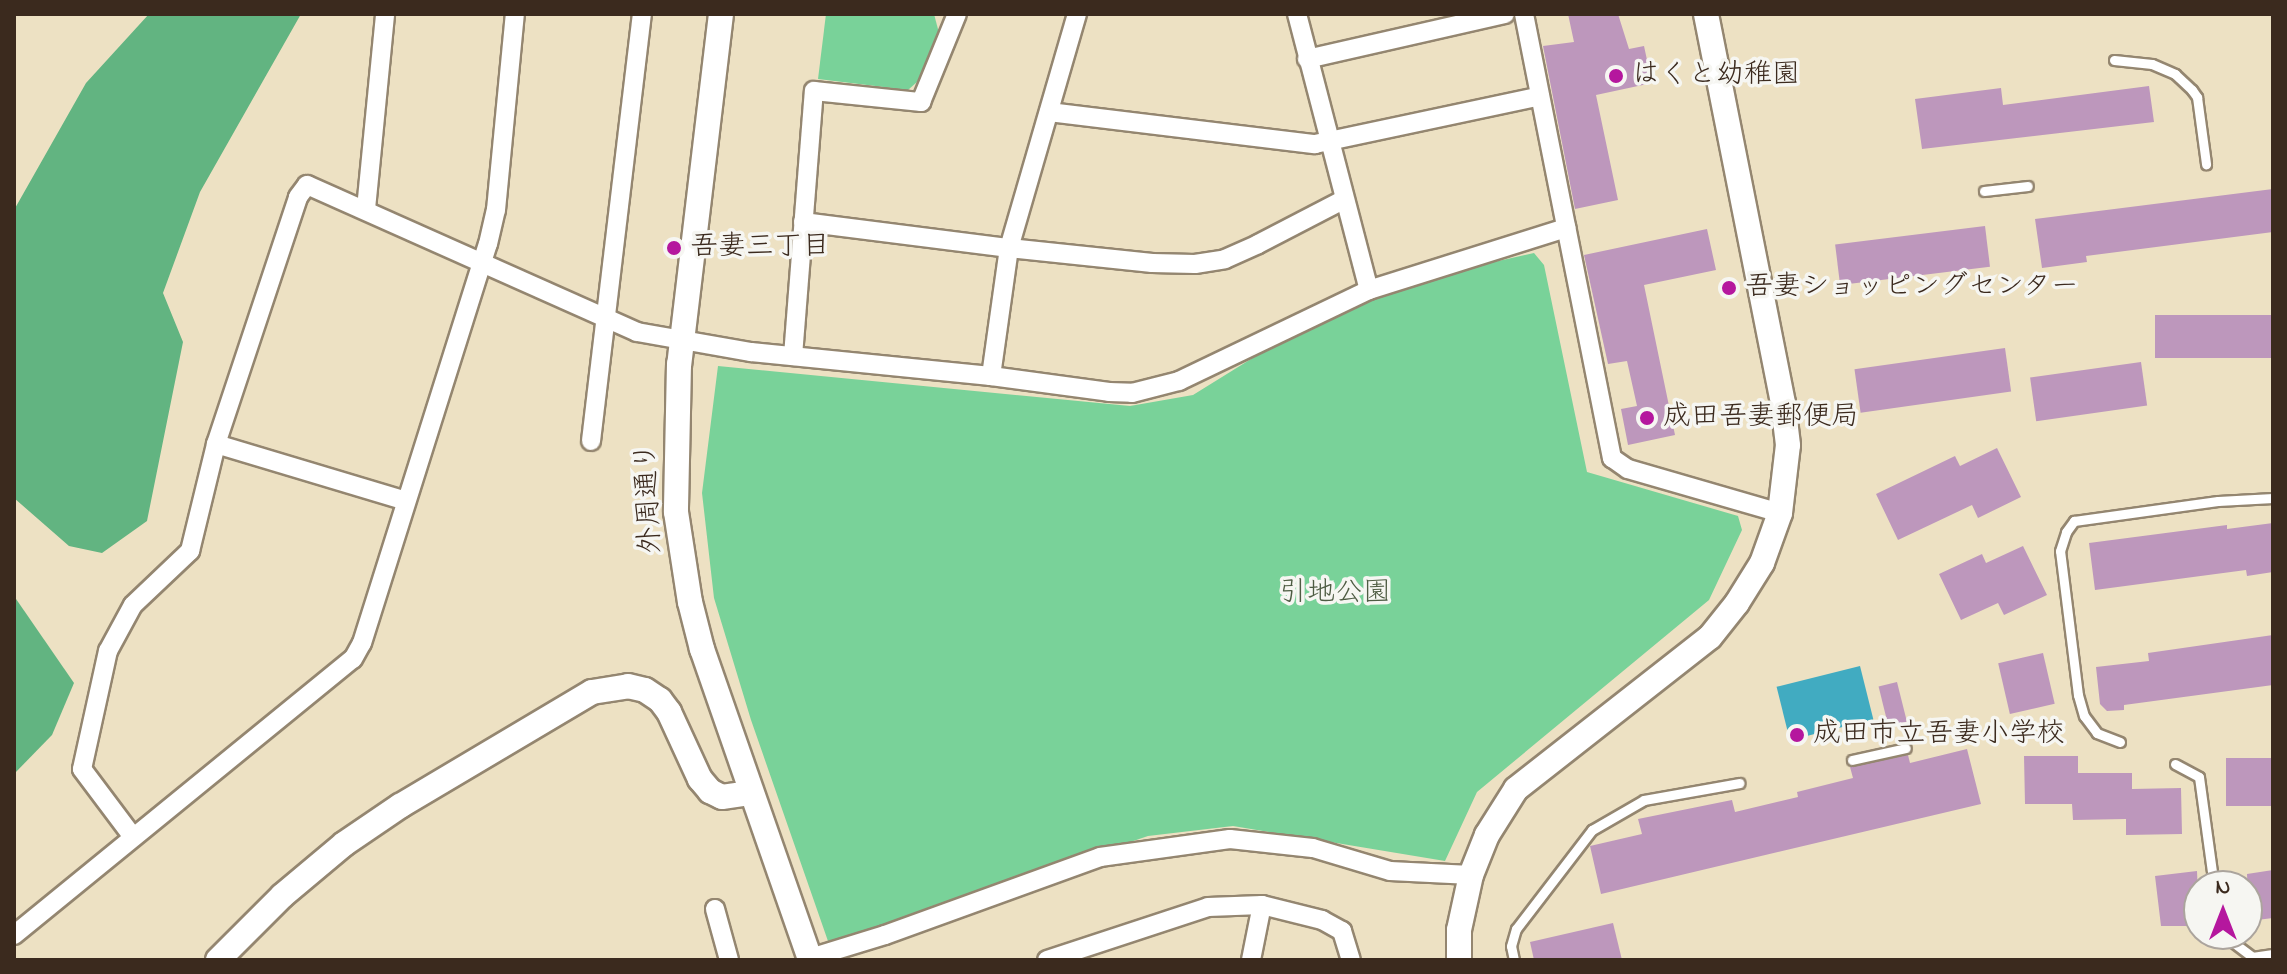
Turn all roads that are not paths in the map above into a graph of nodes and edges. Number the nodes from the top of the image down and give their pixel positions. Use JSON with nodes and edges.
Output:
{"nodes":[{"id":1,"x":385,"y":14,"type":"edge"},
{"id":2,"x":515,"y":14,"type":"edge"},
{"id":3,"x":642,"y":14,"type":"edge"},
{"id":4,"x":721,"y":14,"type":"edge"},
{"id":5,"x":957,"y":14,"type":"edge"},
{"id":6,"x":1077,"y":14,"type":"edge"},
{"id":7,"x":1297,"y":14,"type":"edge"},
{"id":8,"x":1505,"y":14,"type":"edge"},
{"id":9,"x":1524,"y":14,"type":"edge"},
{"id":10,"x":1706,"y":14,"type":"edge"},
{"id":11,"x":1307,"y":59,"type":"junction"},
{"id":12,"x":2114,"y":60,"type":"dead end"},
{"id":13,"x":1540,"y":96,"type":"junction"},
{"id":14,"x":1049,"y":112,"type":"junction"},
{"id":15,"x":1327,"y":142,"type":"junction"},
{"id":16,"x":2206,"y":164,"type":"dead end"},
{"id":17,"x":2028,"y":186,"type":"dead end"},
{"id":18,"x":1984,"y":191,"type":"dead end"},
{"id":19,"x":1343,"y":200,"type":"junction"},
{"id":20,"x":366,"y":209,"type":"junction"},
{"id":21,"x":803,"y":222,"type":"junction"},
{"id":22,"x":1566,"y":228,"type":"junction"},
{"id":23,"x":1009,"y":248,"type":"junction"},
{"id":24,"x":482,"y":264,"type":"junction"},
{"id":25,"x":1369,"y":290,"type":"junction"},
{"id":26,"x":608,"y":319,"type":"junction"},
{"id":27,"x":683,"y":340,"type":"junction"},
{"id":28,"x":793,"y":356,"type":"junction"},
{"id":29,"x":991,"y":376,"type":"junction"},
{"id":30,"x":591,"y":441,"type":"dead end"},
{"id":31,"x":216,"y":444,"type":"junction"},
{"id":32,"x":2273,"y":498,"type":"edge"},
{"id":33,"x":406,"y":501,"type":"junction"},
{"id":34,"x":1780,"y":513,"type":"junction"},
{"id":35,"x":2120,"y":742,"type":"dead end"},
{"id":36,"x":1906,"y":748,"type":"dead end"},
{"id":37,"x":1852,"y":760,"type":"dead end"},
{"id":38,"x":2175,"y":764,"type":"dead end"},
{"id":39,"x":1739,"y":783,"type":"dead end"},
{"id":40,"x":751,"y":793,"type":"junction"},
{"id":41,"x":133,"y":837,"type":"junction"},
{"id":42,"x":2212,"y":870,"type":"edge"},
{"id":43,"x":1471,"y":875,"type":"junction"},
{"id":44,"x":1262,"y":905,"type":"junction"},
{"id":45,"x":715,"y":909,"type":"dead end"},
{"id":46,"x":14,"y":935,"type":"edge"},
{"id":47,"x":2243,"y":950,"type":"edge"},
{"id":48,"x":2273,"y":954,"type":"edge"},
{"id":49,"x":810,"y":959,"type":"edge"},
{"id":50,"x":218,"y":960,"type":"edge"},
{"id":51,"x":729,"y":960,"type":"edge"},
{"id":52,"x":1047,"y":960,"type":"edge"},
{"id":53,"x":1251,"y":960,"type":"edge"},
{"id":54,"x":1351,"y":960,"type":"edge"},
{"id":55,"x":1459,"y":960,"type":"edge"},
{"id":56,"x":1514,"y":960,"type":"edge"}],
"edges":[{"from":1,"to":20,"type":"street"},
{"from":2,"to":24,"type":"street"},
{"from":3,"to":26,"type":"street"},
{"from":4,"to":27,"type":"street","name":"外周通り"},
{"from":5,"to":21,"type":"street"},
{"from":6,"to":14,"type":"street"},
{"from":7,"to":11,"type":"street"},
{"from":8,"to":11,"type":"street"},
{"from":9,"to":13,"type":"street"},
{"from":10,"to":34,"type":"street"},
{"from":11,"to":15,"type":"street"},
{"from":12,"to":16,"type":"lane"},
{"from":13,"to":15,"type":"street"},
{"from":13,"to":22,"type":"street"},
{"from":14,"to":15,"type":"street"},
{"from":14,"to":23,"type":"street"},
{"from":15,"to":19,"type":"street"},
{"from":17,"to":18,"type":"lane"},
{"from":19,"to":23,"type":"street"},
{"from":19,"to":25,"type":"street"},
{"from":20,"to":24,"type":"street"},
{"from":20,"to":31,"type":"street"},
{"from":21,"to":23,"type":"street"},
{"from":21,"to":28,"type":"street"},
{"from":22,"to":25,"type":"street"},
{"from":22,"to":34,"type":"street"},
{"from":23,"to":29,"type":"street"},
{"from":24,"to":26,"type":"street"},
{"from":24,"to":33,"type":"street"},
{"from":25,"to":29,"type":"street"},
{"from":26,"to":27,"type":"street"},
{"from":26,"to":30,"type":"street"},
{"from":27,"to":28,"type":"street"},
{"from":27,"to":40,"type":"street","name":"外周通り"},
{"from":28,"to":29,"type":"street"},
{"from":31,"to":33,"type":"street"},
{"from":31,"to":41,"type":"street"},
{"from":32,"to":35,"type":"lane"},
{"from":33,"to":41,"type":"street"},
{"from":34,"to":43,"type":"street"},
{"from":36,"to":37,"type":"lane"},
{"from":38,"to":42,"type":"lane"},
{"from":39,"to":56,"type":"lane"},
{"from":40,"to":49,"type":"street","name":"外周通り"},
{"from":40,"to":50,"type":"street"},
{"from":41,"to":46,"type":"street"},
{"from":43,"to":49,"type":"street"},
{"from":43,"to":55,"type":"street"},
{"from":44,"to":52,"type":"street"},
{"from":44,"to":53,"type":"street"},
{"from":44,"to":54,"type":"street"},
{"from":45,"to":51,"type":"street"},
{"from":47,"to":48,"type":"lane"}]}
